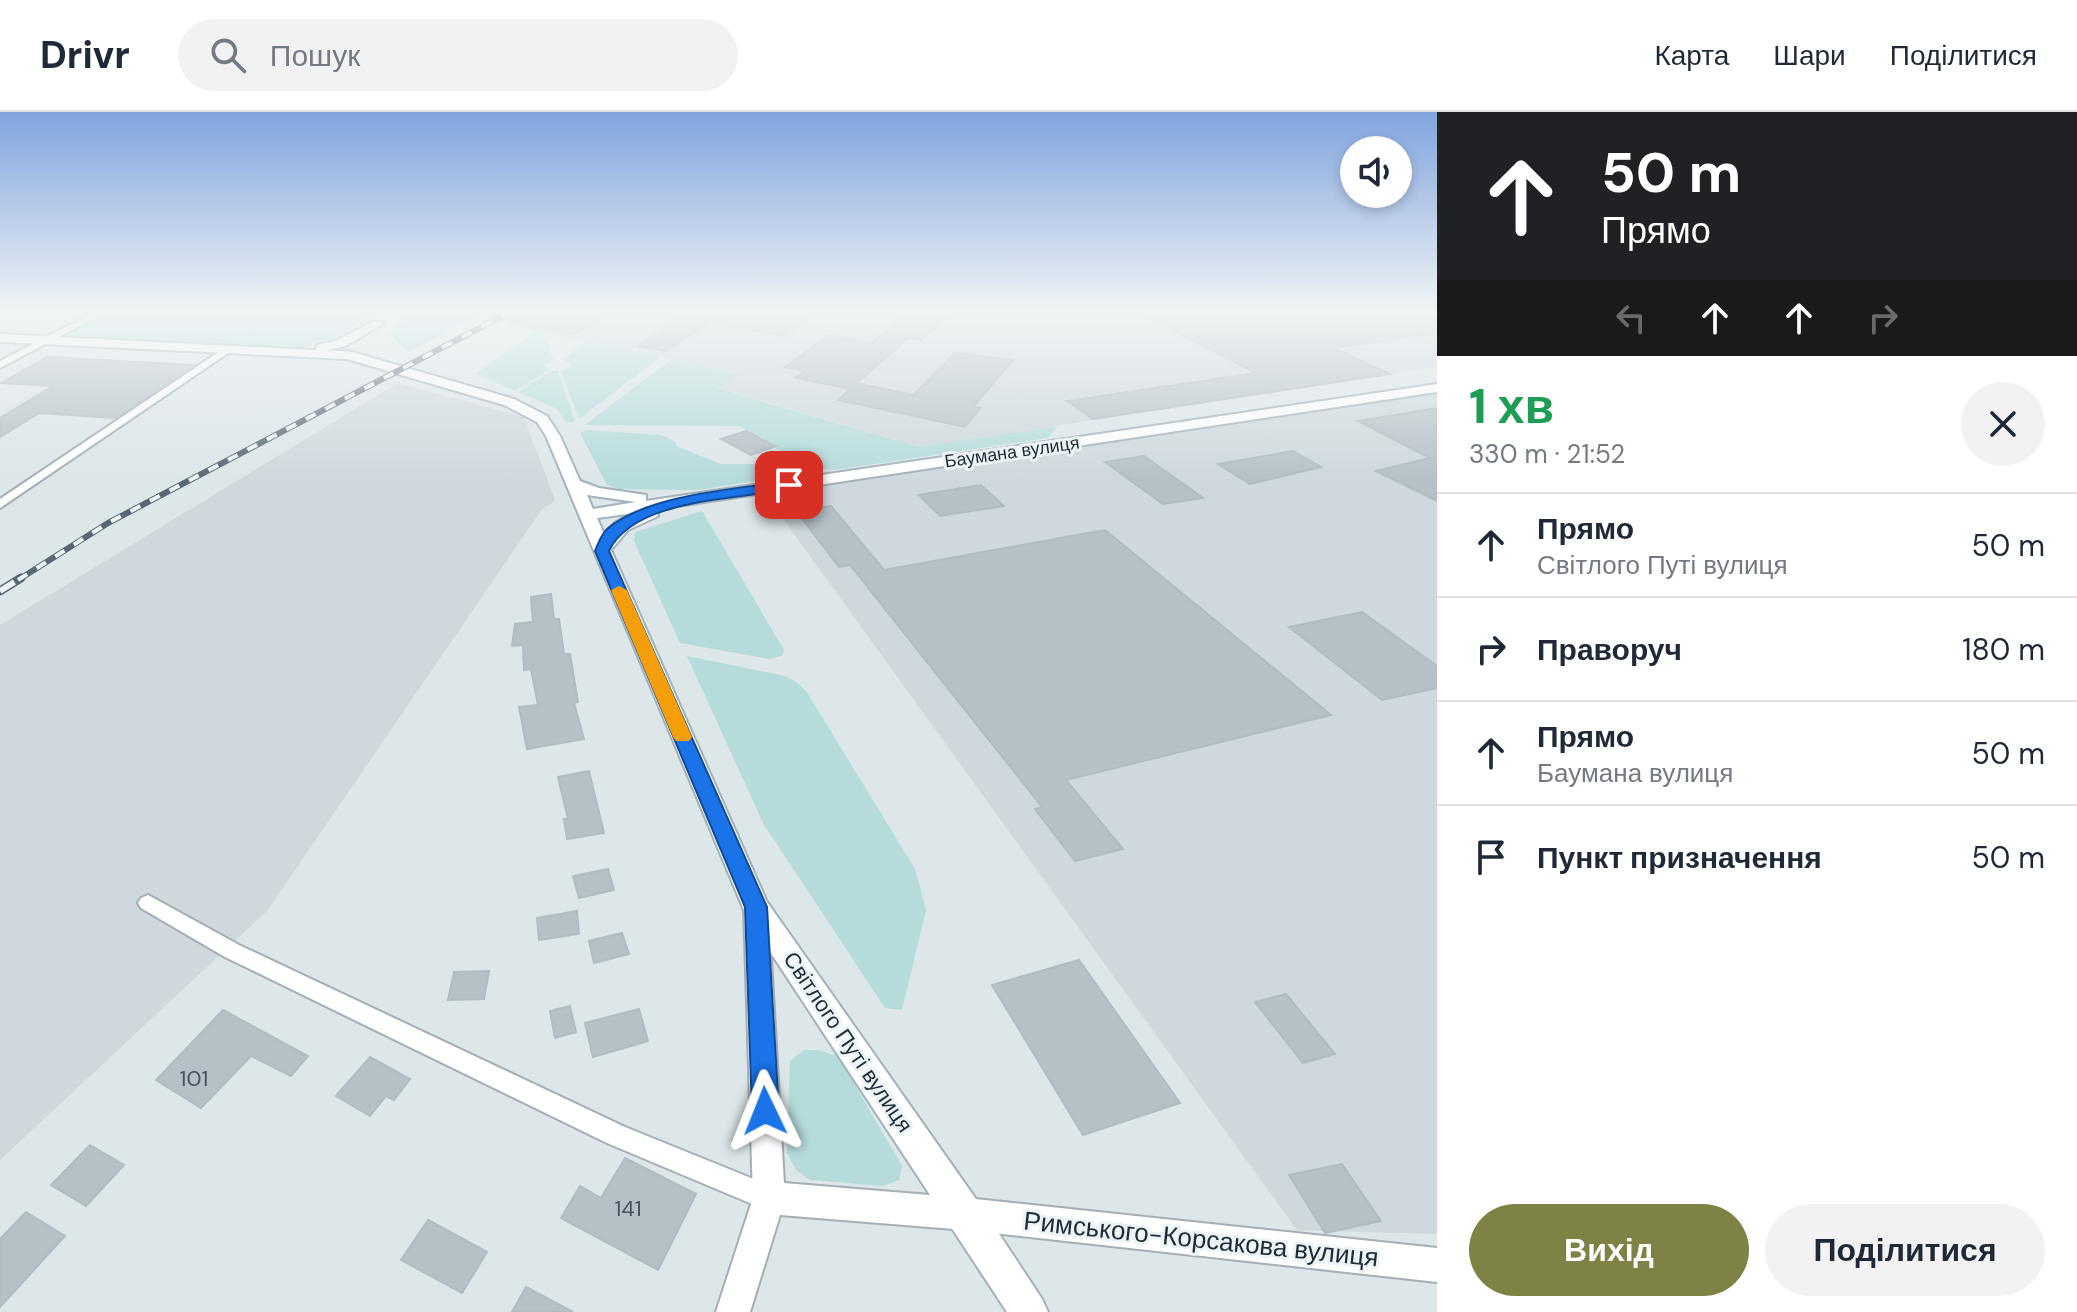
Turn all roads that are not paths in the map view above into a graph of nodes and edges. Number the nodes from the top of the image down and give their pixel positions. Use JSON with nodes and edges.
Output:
{"nodes":[{"id":1,"x":201,"y":368,"type":"edge"},
{"id":2,"x":393,"y":368,"type":"edge"},
{"id":3,"x":1437,"y":388,"type":"edge"},
{"id":4,"x":573,"y":484,"type":"junction"},
{"id":5,"x":686,"y":500,"type":"junction"},
{"id":6,"x":0,"y":504,"type":"edge"},
{"id":7,"x":586,"y":515,"type":"junction"},
{"id":8,"x":602,"y":551,"type":"junction"},
{"id":9,"x":148,"y":903,"type":"dead end"},
{"id":10,"x":756,"y":907,"type":"junction"},
{"id":11,"x":769,"y":1198,"type":"junction"},
{"id":12,"x":966,"y":1214,"type":"junction"},
{"id":13,"x":1437,"y":1265,"type":"edge"},
{"id":14,"x":733,"y":1312,"type":"edge"},
{"id":15,"x":1029,"y":1312,"type":"edge"}],
"edges":[{"from":1,"to":6,"type":"street"},
{"from":2,"to":4,"type":"main road","name":"Світлого Путі вулиця"},
{"from":3,"to":5,"type":"main road","name":"Баумана вулиця"},
{"from":4,"to":5,"type":"main road"},
{"from":4,"to":7,"type":"main road","name":"Світлого Путі вулиця"},
{"from":5,"to":7,"type":"main road","name":"Баумана вулиця"},
{"from":5,"to":8,"type":"main road"},
{"from":7,"to":8,"type":"main road","name":"Світлого Путі вулиця"},
{"from":8,"to":10,"type":"main road","name":"Світлого Путі вулиця"},
{"from":9,"to":11,"type":"street"},
{"from":10,"to":11,"type":"street"},
{"from":10,"to":12,"type":"main road","name":"Світлого Путі вулиця"},
{"from":11,"to":12,"type":"street","name":"Римського-Корсакова вулиця"},
{"from":11,"to":14,"type":"street"},
{"from":12,"to":13,"type":"street","name":"Римського-Корсакова вулиця"},
{"from":12,"to":15,"type":"main road","name":"Світлого Путі вулиця"}]}
